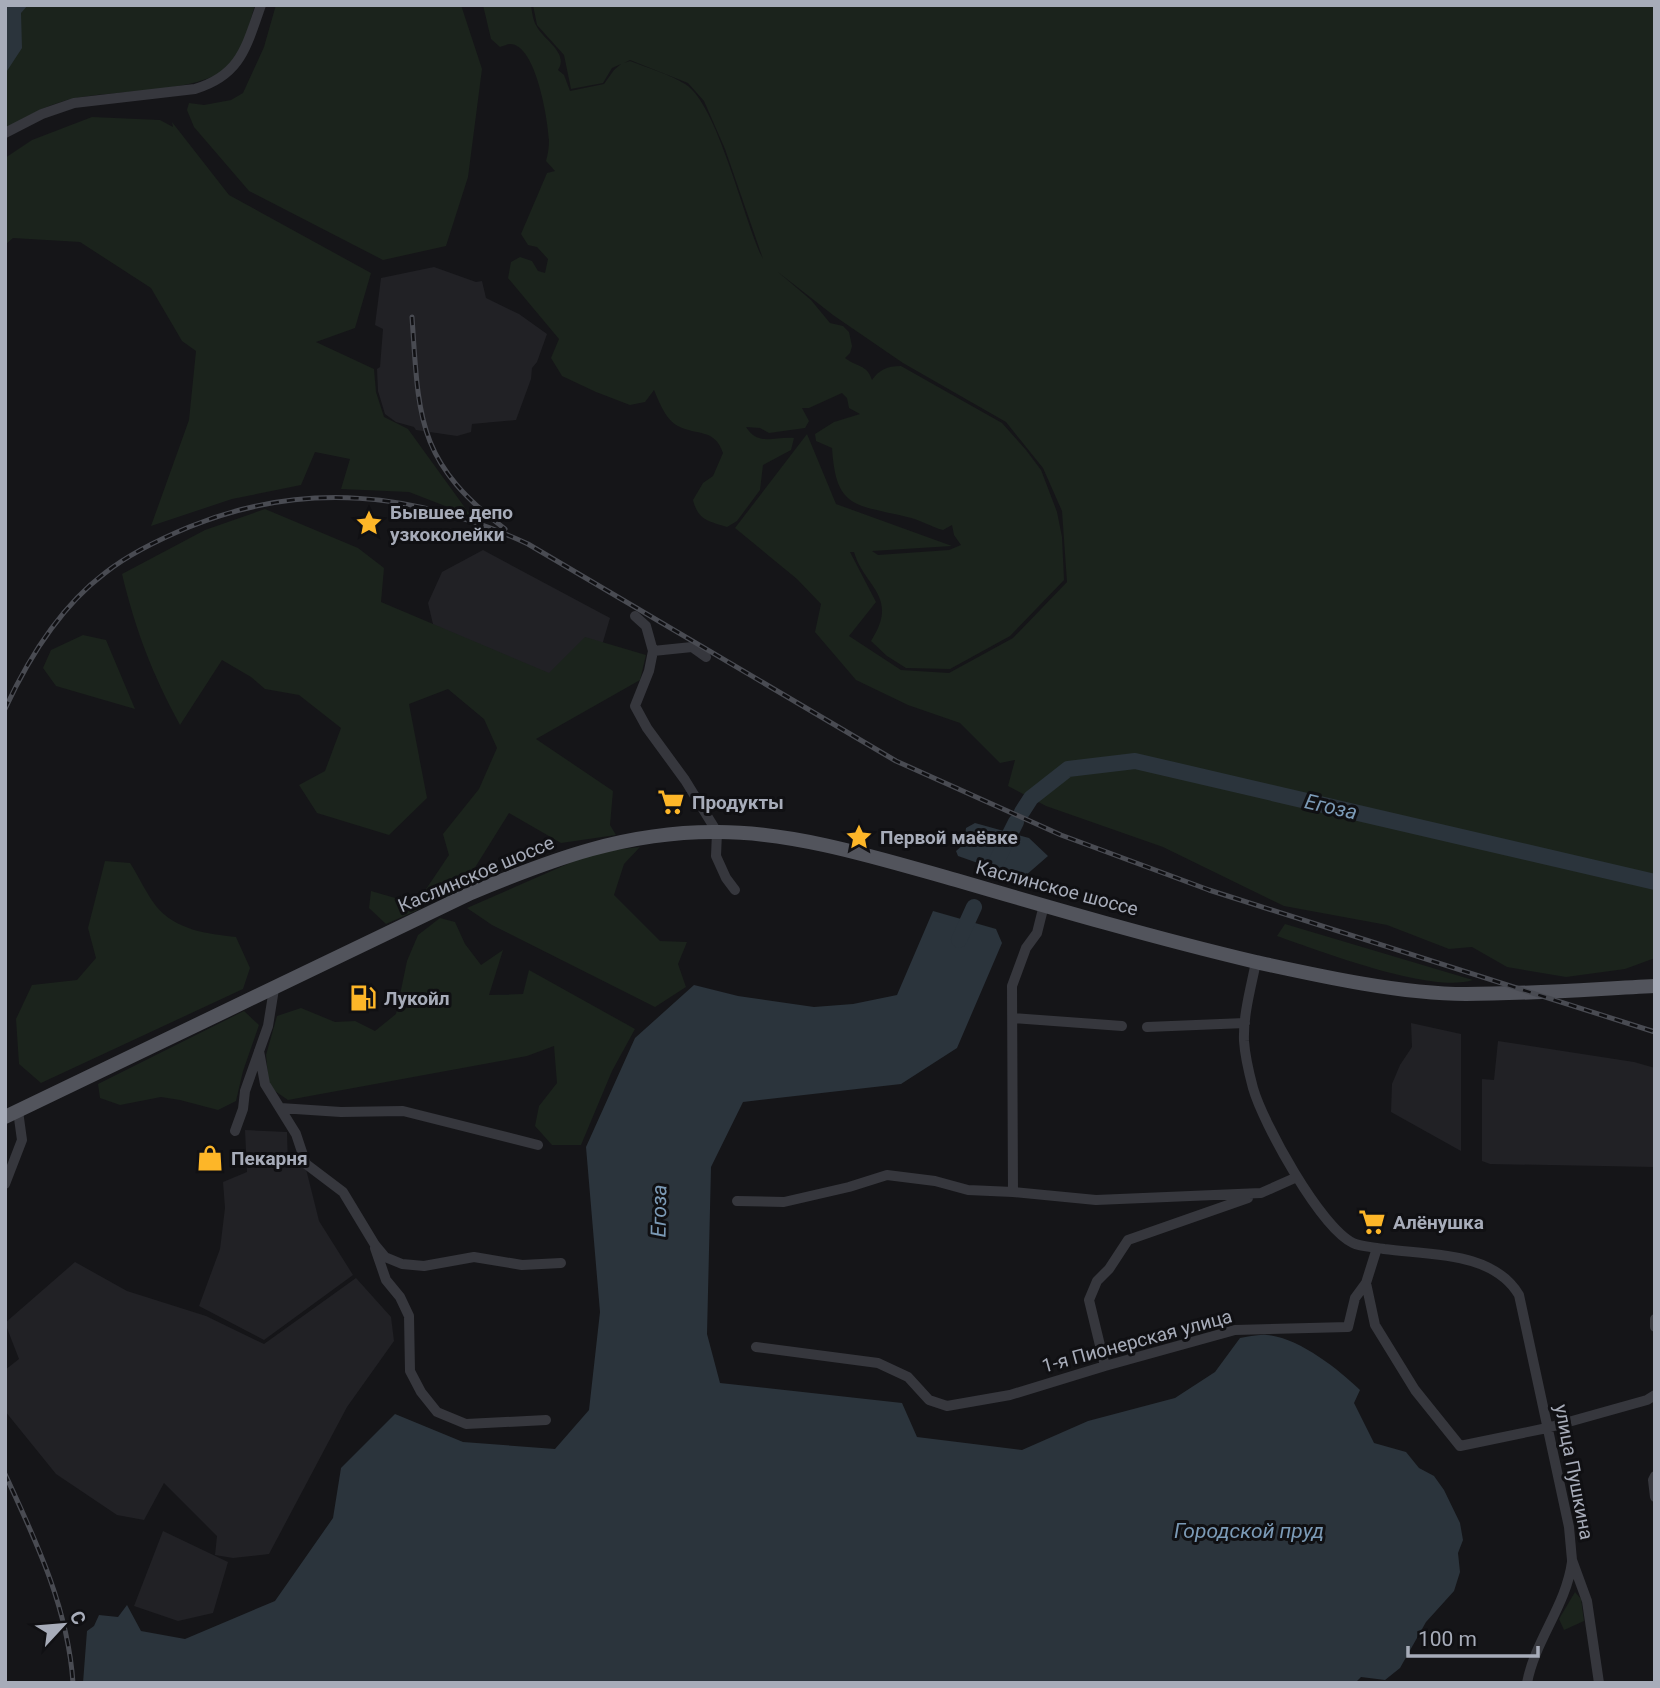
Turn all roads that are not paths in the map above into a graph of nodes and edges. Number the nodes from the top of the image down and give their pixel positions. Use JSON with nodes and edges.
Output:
{"nodes":[{"id":1,"x":261,"y":5,"type":"edge"},
{"id":2,"x":5,"y":133,"type":"edge"},
{"id":3,"x":635,"y":616,"type":"dead end"},
{"id":4,"x":653,"y":651,"type":"junction"},
{"id":5,"x":706,"y":657,"type":"dead end"},
{"id":6,"x":717,"y":832,"type":"junction"},
{"id":7,"x":735,"y":890,"type":"dead end"},
{"id":8,"x":1044,"y":905,"type":"junction"},
{"id":9,"x":1256,"y":962,"type":"junction"},
{"id":10,"x":1655,"y":986,"type":"edge"},
{"id":11,"x":274,"y":989,"type":"junction"},
{"id":12,"x":1013,"y":1018,"type":"junction"},
{"id":13,"x":1245,"y":1023,"type":"junction"},
{"id":14,"x":1122,"y":1026,"type":"dead end"},
{"id":15,"x":1146,"y":1027,"type":"dead end"},
{"id":16,"x":259,"y":1051,"type":"junction"},
{"id":17,"x":280,"y":1108,"type":"junction"},
{"id":18,"x":11,"y":1114,"type":"edge"},
{"id":19,"x":235,"y":1131,"type":"dead end"},
{"id":20,"x":538,"y":1145,"type":"dead end"},
{"id":21,"x":1297,"y":1177,"type":"junction"},
{"id":22,"x":5,"y":1184,"type":"edge"},
{"id":23,"x":1013,"y":1192,"type":"junction"},
{"id":24,"x":1261,"y":1193,"type":"junction"},
{"id":25,"x":737,"y":1201,"type":"dead end"},
{"id":26,"x":374,"y":1245,"type":"junction"},
{"id":27,"x":1377,"y":1248,"type":"junction"},
{"id":28,"x":561,"y":1264,"type":"dead end"},
{"id":29,"x":1366,"y":1283,"type":"junction"},
{"id":30,"x":1655,"y":1319,"type":"edge"},
{"id":31,"x":1655,"y":1327,"type":"edge"},
{"id":32,"x":756,"y":1347,"type":"dead end"},
{"id":33,"x":1105,"y":1366,"type":"junction"},
{"id":34,"x":1655,"y":1395,"type":"edge"},
{"id":35,"x":546,"y":1420,"type":"dead end"},
{"id":36,"x":1547,"y":1428,"type":"junction"},
{"id":37,"x":1655,"y":1476,"type":"edge"},
{"id":38,"x":1655,"y":1497,"type":"edge"},
{"id":39,"x":1572,"y":1560,"type":"junction"},
{"id":40,"x":1527,"y":1683,"type":"edge"},
{"id":41,"x":1599,"y":1683,"type":"edge"}],
"edges":[{"from":1,"to":2,"type":"street"},
{"from":3,"to":4,"type":"street"},
{"from":4,"to":5,"type":"street"},
{"from":4,"to":6,"type":"street"},
{"from":6,"to":7,"type":"street"},
{"from":6,"to":8,"type":"main road","name":"Каслинское шоссе"},
{"from":6,"to":11,"type":"main road","name":"Каслинское шоссе"},
{"from":8,"to":9,"type":"main road","name":"Каслинское шоссе"},
{"from":8,"to":12,"type":"street"},
{"from":9,"to":10,"type":"main road","name":"Каслинское шоссе"},
{"from":9,"to":13,"type":"street"},
{"from":11,"to":16,"type":"street"},
{"from":11,"to":18,"type":"main road","name":"Каслинское шоссе"},
{"from":12,"to":14,"type":"street"},
{"from":12,"to":23,"type":"street"},
{"from":13,"to":15,"type":"street"},
{"from":13,"to":21,"type":"street"},
{"from":16,"to":17,"type":"street"},
{"from":16,"to":19,"type":"street"},
{"from":17,"to":20,"type":"street"},
{"from":17,"to":26,"type":"street"},
{"from":18,"to":22,"type":"street"},
{"from":21,"to":24,"type":"street"},
{"from":21,"to":27,"type":"street"},
{"from":23,"to":24,"type":"street"},
{"from":23,"to":25,"type":"street"},
{"from":24,"to":33,"type":"street"},
{"from":26,"to":28,"type":"street"},
{"from":26,"to":35,"type":"street"},
{"from":27,"to":29,"type":"street"},
{"from":27,"to":36,"type":"street","name":"улица Пушкина"},
{"from":29,"to":33,"type":"street","name":"1-я Пионерская улица"},
{"from":29,"to":36,"type":"street"},
{"from":30,"to":31,"type":"street"},
{"from":32,"to":33,"type":"street","name":"1-я Пионерская улица"},
{"from":34,"to":36,"type":"street"},
{"from":36,"to":39,"type":"street","name":"улица Пушкина"},
{"from":37,"to":38,"type":"street"},
{"from":39,"to":40,"type":"street"},
{"from":39,"to":41,"type":"street","name":"улица Пушкина"}]}
